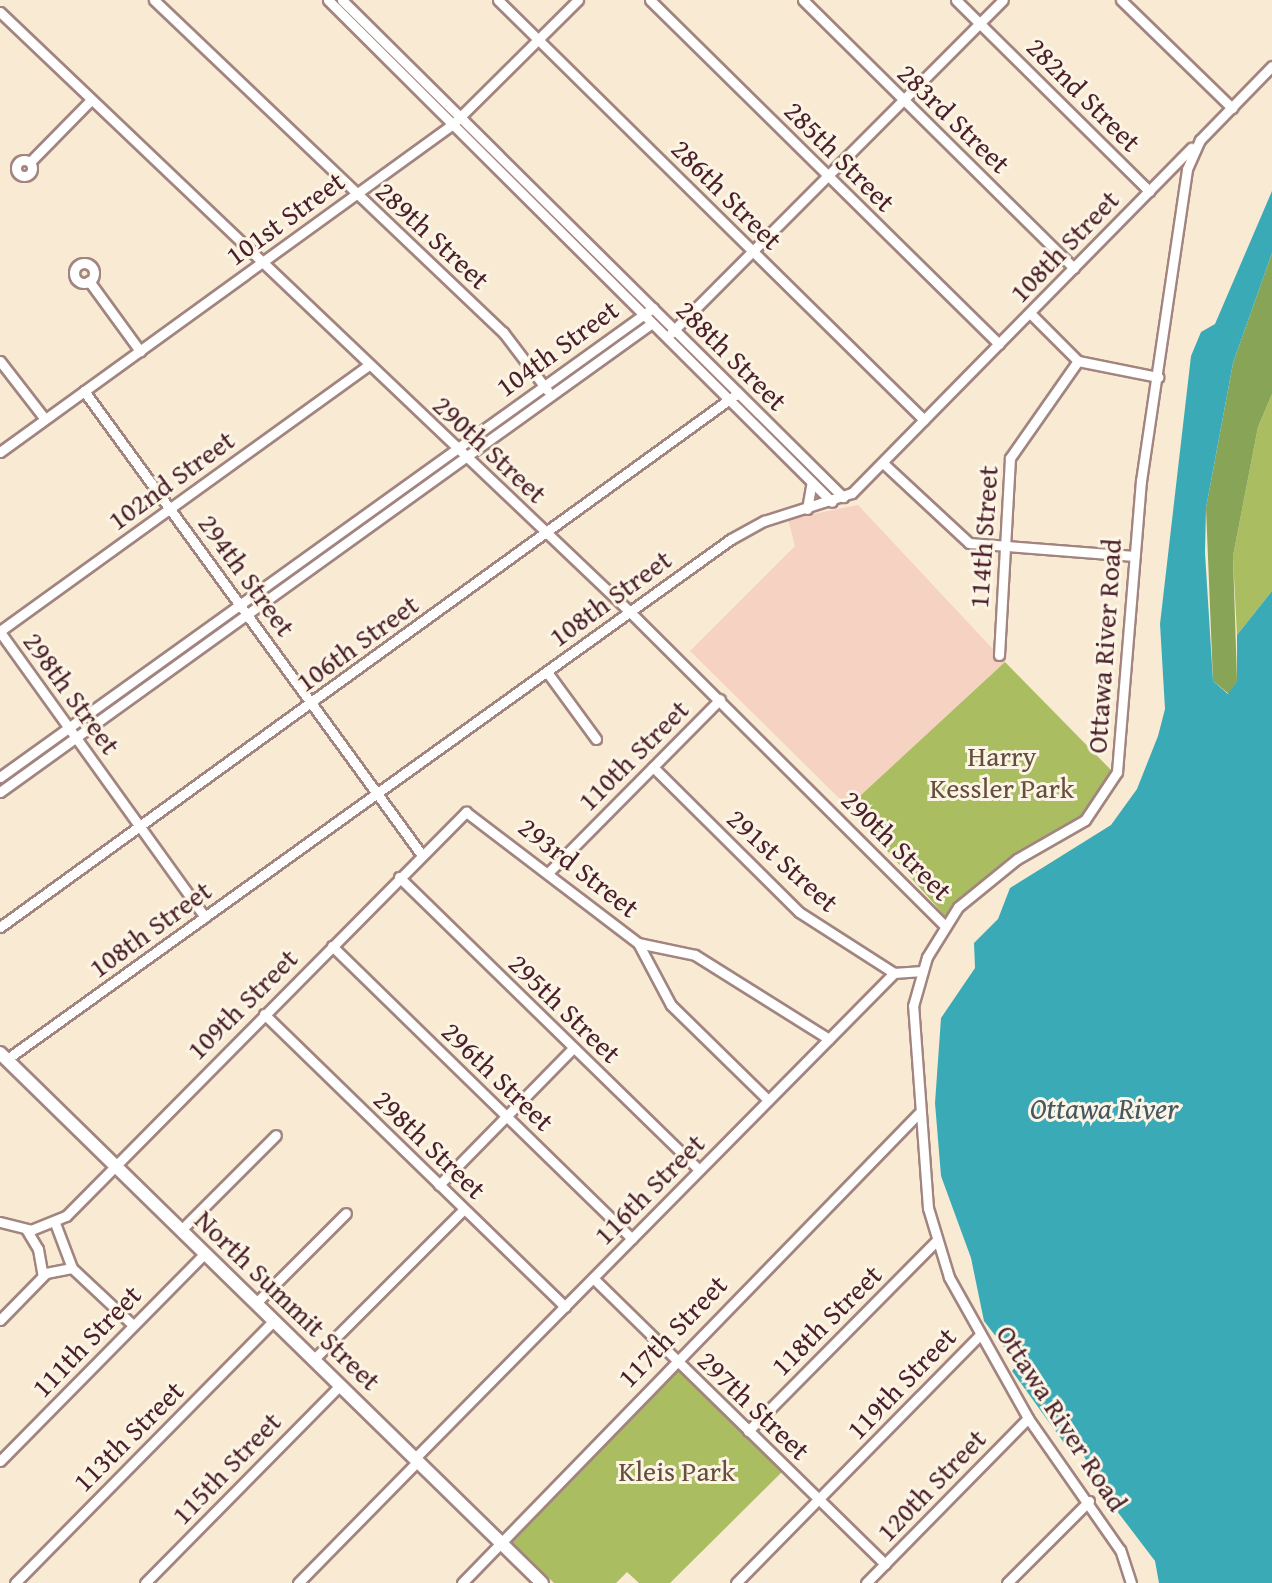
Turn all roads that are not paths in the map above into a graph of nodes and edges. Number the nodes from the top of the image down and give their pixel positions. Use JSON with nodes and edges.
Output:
{"nodes":[{"id":1,"x":154,"y":0,"type":"edge"},
{"id":2,"x":328,"y":0,"type":"edge"},
{"id":3,"x":342,"y":0,"type":"edge"},
{"id":4,"x":498,"y":0,"type":"edge"},
{"id":5,"x":579,"y":0,"type":"edge"},
{"id":6,"x":650,"y":0,"type":"edge"},
{"id":7,"x":803,"y":0,"type":"edge"},
{"id":8,"x":957,"y":0,"type":"edge"},
{"id":9,"x":1003,"y":0,"type":"edge"},
{"id":10,"x":1121,"y":0,"type":"edge"},
{"id":11,"x":0,"y":13,"type":"edge"},
{"id":12,"x":353,"y":17,"type":"junction"},
{"id":13,"x":980,"y":23,"type":"junction"},
{"id":14,"x":538,"y":41,"type":"junction"},
{"id":15,"x":1272,"y":66,"type":"edge"},
{"id":16,"x":904,"y":100,"type":"junction"},
{"id":17,"x":90,"y":101,"type":"junction"},
{"id":18,"x":1232,"y":107,"type":"junction"},
{"id":19,"x":457,"y":121,"type":"junction"},
{"id":20,"x":30,"y":162,"type":"dead end"},
{"id":21,"x":1182,"y":172,"type":"junction"},
{"id":22,"x":828,"y":178,"type":"junction"},
{"id":23,"x":526,"y":182,"type":"junction"},
{"id":24,"x":519,"y":190,"type":"junction"},
{"id":25,"x":1149,"y":191,"type":"junction"},
{"id":26,"x":356,"y":194,"type":"junction"},
{"id":27,"x":589,"y":245,"type":"junction"},
{"id":28,"x":582,"y":253,"type":"junction"},
{"id":29,"x":754,"y":253,"type":"junction"},
{"id":30,"x":260,"y":264,"type":"junction"},
{"id":31,"x":1074,"y":268,"type":"junction"},
{"id":32,"x":89,"y":281,"type":"dead end"},
{"id":33,"x":653,"y":308,"type":"junction"},
{"id":34,"x":1030,"y":313,"type":"junction"},
{"id":35,"x":644,"y":314,"type":"junction"},
{"id":36,"x":652,"y":323,"type":"junction"},
{"id":37,"x":675,"y":330,"type":"junction"},
{"id":38,"x":666,"y":337,"type":"junction"},
{"id":39,"x":999,"y":344,"type":"junction"},
{"id":40,"x":140,"y":351,"type":"junction"},
{"id":41,"x":0,"y":360,"type":"edge"},
{"id":42,"x":1078,"y":361,"type":"junction"},
{"id":43,"x":368,"y":366,"type":"junction"},
{"id":44,"x":1158,"y":377,"type":"junction"},
{"id":45,"x":544,"y":386,"type":"junction"},
{"id":46,"x":84,"y":391,"type":"junction"},
{"id":47,"x":738,"y":393,"type":"junction"},
{"id":48,"x":551,"y":396,"type":"junction"},
{"id":49,"x":730,"y":401,"type":"junction"},
{"id":50,"x":45,"y":419,"type":"junction"},
{"id":51,"x":924,"y":420,"type":"junction"},
{"id":52,"x":457,"y":449,"type":"junction"},
{"id":53,"x":0,"y":452,"type":"edge"},
{"id":54,"x":465,"y":457,"type":"junction"},
{"id":55,"x":883,"y":463,"type":"junction"},
{"id":56,"x":812,"y":482,"type":"junction"},
{"id":57,"x":843,"y":497,"type":"junction"},
{"id":58,"x":832,"y":502,"type":"junction"},
{"id":59,"x":172,"y":508,"type":"junction"},
{"id":60,"x":807,"y":509,"type":"junction"},
{"id":61,"x":352,"y":524,"type":"junction"},
{"id":62,"x":359,"y":534,"type":"junction"},
{"id":63,"x":547,"y":534,"type":"junction"},
{"id":64,"x":1005,"y":548,"type":"junction"},
{"id":65,"x":1134,"y":556,"type":"junction"},
{"id":66,"x":239,"y":605,"type":"junction"},
{"id":67,"x":630,"y":612,"type":"junction"},
{"id":68,"x":246,"y":615,"type":"junction"},
{"id":69,"x":0,"y":631,"type":"edge"},
{"id":70,"x":999,"y":654,"type":"dead end"},
{"id":71,"x":156,"y":665,"type":"junction"},
{"id":72,"x":547,"y":672,"type":"junction"},
{"id":73,"x":163,"y":675,"type":"junction"},
{"id":74,"x":720,"y":699,"type":"junction"},
{"id":75,"x":312,"y":703,"type":"junction"},
{"id":76,"x":69,"y":728,"type":"junction"},
{"id":77,"x":76,"y":737,"type":"junction"},
{"id":78,"x":596,"y":739,"type":"dead end"},
{"id":79,"x":653,"y":767,"type":"junction"},
{"id":80,"x":0,"y":777,"type":"edge"},
{"id":81,"x":0,"y":792,"type":"edge"},
{"id":82,"x":377,"y":794,"type":"junction"},
{"id":83,"x":459,"y":815,"type":"joint"},
{"id":84,"x":140,"y":827,"type":"junction"},
{"id":85,"x":421,"y":855,"type":"junction"},
{"id":86,"x":549,"y":872,"type":"junction"},
{"id":87,"x":399,"y":877,"type":"junction"},
{"id":88,"x":205,"y":917,"type":"junction"},
{"id":89,"x":944,"y":925,"type":"junction"},
{"id":90,"x":0,"y":927,"type":"edge"},
{"id":91,"x":638,"y":943,"type":"junction"},
{"id":92,"x":332,"y":946,"type":"junction"},
{"id":93,"x":922,"y":971,"type":"junction"},
{"id":94,"x":894,"y":973,"type":"junction"},
{"id":95,"x":264,"y":1014,"type":"junction"},
{"id":96,"x":829,"y":1039,"type":"junction"},
{"id":97,"x":573,"y":1048,"type":"junction"},
{"id":98,"x":4,"y":1056,"type":"edge"},
{"id":99,"x":768,"y":1100,"type":"junction"},
{"id":100,"x":918,"y":1114,"type":"junction"},
{"id":101,"x":506,"y":1116,"type":"junction"},
{"id":102,"x":276,"y":1135,"type":"dead end"},
{"id":103,"x":115,"y":1165,"type":"junction"},
{"id":104,"x":699,"y":1170,"type":"junction"},
{"id":105,"x":439,"y":1185,"type":"junction"},
{"id":106,"x":464,"y":1209,"type":"junction"},
{"id":107,"x":346,"y":1213,"type":"dead end"},
{"id":108,"x":0,"y":1222,"type":"edge"},
{"id":109,"x":55,"y":1223,"type":"junction"},
{"id":110,"x":26,"y":1229,"type":"junction"},
{"id":111,"x":181,"y":1230,"type":"junction"},
{"id":112,"x":632,"y":1239,"type":"junction"},
{"id":113,"x":936,"y":1241,"type":"junction"},
{"id":114,"x":205,"y":1253,"type":"junction"},
{"id":115,"x":72,"y":1268,"type":"junction"},
{"id":116,"x":43,"y":1276,"type":"junction"},
{"id":117,"x":593,"y":1278,"type":"junction"},
{"id":118,"x":256,"y":1303,"type":"junction"},
{"id":119,"x":565,"y":1307,"type":"junction"},
{"id":120,"x":0,"y":1320,"type":"edge"},
{"id":121,"x":274,"y":1320,"type":"junction"},
{"id":122,"x":133,"y":1325,"type":"junction"},
{"id":123,"x":980,"y":1335,"type":"junction"},
{"id":124,"x":314,"y":1359,"type":"junction"},
{"id":125,"x":674,"y":1360,"type":"junction"},
{"id":126,"x":340,"y":1385,"type":"junction"},
{"id":127,"x":1028,"y":1418,"type":"junction"},
{"id":128,"x":748,"y":1431,"type":"junction"},
{"id":129,"x":417,"y":1460,"type":"junction"},
{"id":130,"x":0,"y":1461,"type":"edge"},
{"id":131,"x":819,"y":1500,"type":"junction"},
{"id":132,"x":1089,"y":1501,"type":"junction"},
{"id":133,"x":502,"y":1543,"type":"junction"},
{"id":134,"x":884,"y":1564,"type":"junction"},
{"id":135,"x":15,"y":1583,"type":"edge"},
{"id":136,"x":145,"y":1583,"type":"edge"},
{"id":137,"x":298,"y":1583,"type":"edge"},
{"id":138,"x":463,"y":1583,"type":"edge"},
{"id":139,"x":542,"y":1583,"type":"edge"},
{"id":140,"x":736,"y":1583,"type":"edge"},
{"id":141,"x":866,"y":1583,"type":"edge"},
{"id":142,"x":1007,"y":1583,"type":"edge"},
{"id":143,"x":1131,"y":1583,"type":"edge"}],
"edges":[{"from":1,"to":26,"type":"street","name":"289th Street"},
{"from":2,"to":12,"type":"street","name":"288th Street"},
{"from":3,"to":12,"type":"street","name":"288th Street"},
{"from":4,"to":14,"type":"street","name":"286th Street"},
{"from":5,"to":14,"type":"street","name":"101st Street"},
{"from":6,"to":22,"type":"street","name":"285th Street"},
{"from":7,"to":16,"type":"street","name":"283rd Street"},
{"from":8,"to":13,"type":"street","name":"282nd Street"},
{"from":9,"to":13,"type":"street"},
{"from":10,"to":18,"type":"street"},
{"from":11,"to":17,"type":"street","name":"290th Street"},
{"from":12,"to":19,"type":"street","name":"288th Street"},
{"from":13,"to":16,"type":"street"},
{"from":13,"to":25,"type":"street","name":"282nd Street"},
{"from":14,"to":19,"type":"street","name":"101st Street"},
{"from":14,"to":29,"type":"street","name":"286th Street"},
{"from":15,"to":18,"type":"street","name":"Ottawa River Road"},
{"from":16,"to":22,"type":"street"},
{"from":16,"to":31,"type":"street","name":"283rd Street"},
{"from":17,"to":20,"type":"street"},
{"from":17,"to":30,"type":"street","name":"290th Street"},
{"from":18,"to":21,"type":"street","name":"Ottawa River Road"},
{"from":19,"to":23,"type":"street","name":"288th Street"},
{"from":19,"to":24,"type":"street","name":"288th Street"},
{"from":19,"to":26,"type":"street","name":"101st Street"},
{"from":21,"to":25,"type":"street","name":"108th Street"},
{"from":21,"to":44,"type":"street","name":"Ottawa River Road"},
{"from":22,"to":29,"type":"street"},
{"from":22,"to":39,"type":"street","name":"285th Street"},
{"from":23,"to":24,"type":"street"},
{"from":23,"to":27,"type":"street","name":"288th Street"},
{"from":24,"to":28,"type":"street","name":"288th Street"},
{"from":25,"to":31,"type":"street","name":"108th Street"},
{"from":26,"to":30,"type":"street","name":"101st Street"},
{"from":26,"to":45,"type":"street","name":"289th Street"},
{"from":27,"to":28,"type":"street"},
{"from":27,"to":33,"type":"street","name":"288th Street"},
{"from":28,"to":35,"type":"street","name":"288th Street"},
{"from":29,"to":37,"type":"street"},
{"from":29,"to":51,"type":"street","name":"286th Street"},
{"from":30,"to":40,"type":"street","name":"101st Street"},
{"from":30,"to":43,"type":"street","name":"290th Street"},
{"from":31,"to":34,"type":"street","name":"108th Street"},
{"from":32,"to":40,"type":"street"},
{"from":33,"to":35,"type":"street","name":"104th Street"},
{"from":33,"to":37,"type":"street","name":"288th Street"},
{"from":34,"to":39,"type":"street","name":"108th Street"},
{"from":34,"to":42,"type":"street"},
{"from":35,"to":36,"type":"street","name":"288th Street"},
{"from":35,"to":45,"type":"street","name":"104th Street"},
{"from":36,"to":38,"type":"street","name":"288th Street"},
{"from":36,"to":48,"type":"street","name":"104th Street"},
{"from":37,"to":38,"type":"street"},
{"from":37,"to":47,"type":"street","name":"288th Street"},
{"from":38,"to":49,"type":"street","name":"288th Street"},
{"from":39,"to":51,"type":"street","name":"108th Street"},
{"from":40,"to":46,"type":"street","name":"101st Street"},
{"from":41,"to":50,"type":"street"},
{"from":42,"to":44,"type":"street"},
{"from":42,"to":64,"type":"street","name":"114th Street"},
{"from":43,"to":52,"type":"street","name":"290th Street"},
{"from":43,"to":59,"type":"street","name":"102nd Street"},
{"from":44,"to":65,"type":"street","name":"Ottawa River Road"},
{"from":45,"to":48,"type":"street","name":"289th Street"},
{"from":45,"to":52,"type":"street","name":"104th Street"},
{"from":46,"to":50,"type":"street","name":"101st Street"},
{"from":46,"to":59,"type":"street","name":"294th Street"},
{"from":47,"to":49,"type":"street","name":"106th Street"},
{"from":47,"to":57,"type":"street","name":"288th Street"},
{"from":48,"to":54,"type":"street","name":"104th Street"},
{"from":49,"to":56,"type":"street","name":"288th Street"},
{"from":49,"to":63,"type":"street","name":"106th Street"},
{"from":50,"to":53,"type":"street","name":"101st Street"},
{"from":51,"to":55,"type":"street","name":"108th Street"},
{"from":52,"to":54,"type":"street","name":"290th Street"},
{"from":52,"to":61,"type":"street","name":"104th Street"},
{"from":54,"to":62,"type":"street","name":"104th Street"},
{"from":54,"to":63,"type":"street","name":"290th Street"},
{"from":55,"to":57,"type":"street","name":"108th Street"},
{"from":55,"to":64,"type":"street"},
{"from":56,"to":58,"type":"street","name":"288th Street"},
{"from":56,"to":60,"type":"street"},
{"from":57,"to":58,"type":"street","name":"108th Street"},
{"from":58,"to":60,"type":"street","name":"108th Street"},
{"from":59,"to":66,"type":"street","name":"294th Street"},
{"from":59,"to":69,"type":"street","name":"102nd Street"},
{"from":60,"to":67,"type":"street","name":"108th Street"},
{"from":61,"to":62,"type":"street"},
{"from":61,"to":66,"type":"street","name":"104th Street"},
{"from":62,"to":68,"type":"street","name":"104th Street"},
{"from":63,"to":67,"type":"street","name":"290th Street"},
{"from":63,"to":75,"type":"street","name":"106th Street"},
{"from":64,"to":65,"type":"street"},
{"from":64,"to":70,"type":"street","name":"114th Street"},
{"from":65,"to":89,"type":"street","name":"Ottawa River Road"},
{"from":66,"to":68,"type":"street","name":"294th Street"},
{"from":66,"to":71,"type":"street","name":"104th Street"},
{"from":67,"to":72,"type":"street","name":"108th Street"},
{"from":67,"to":74,"type":"street","name":"290th Street"},
{"from":68,"to":73,"type":"street","name":"104th Street"},
{"from":68,"to":75,"type":"street","name":"294th Street"},
{"from":69,"to":76,"type":"street","name":"298th Street"},
{"from":71,"to":73,"type":"street"},
{"from":71,"to":76,"type":"street","name":"104th Street"},
{"from":72,"to":78,"type":"street"},
{"from":72,"to":82,"type":"street","name":"108th Street"},
{"from":73,"to":77,"type":"street","name":"104th Street"},
{"from":74,"to":79,"type":"street","name":"110th Street"},
{"from":74,"to":89,"type":"street","name":"290th Street"},
{"from":75,"to":82,"type":"street","name":"294th Street"},
{"from":75,"to":84,"type":"street","name":"106th Street"},
{"from":76,"to":77,"type":"street","name":"298th Street"},
{"from":76,"to":80,"type":"street","name":"104th Street"},
{"from":77,"to":81,"type":"street","name":"104th Street"},
{"from":77,"to":84,"type":"street","name":"298th Street"},
{"from":79,"to":86,"type":"street","name":"110th Street"},
{"from":79,"to":94,"type":"street","name":"291st Street"},
{"from":82,"to":85,"type":"street","name":"294th Street"},
{"from":82,"to":88,"type":"street","name":"108th Street"},
{"from":83,"to":85,"type":"street","name":"109th Street"},
{"from":83,"to":86,"type":"street","name":"293rd Street"},
{"from":84,"to":88,"type":"street","name":"298th Street"},
{"from":84,"to":90,"type":"street","name":"106th Street"},
{"from":85,"to":87,"type":"street","name":"109th Street"},
{"from":86,"to":91,"type":"street","name":"293rd Street"},
{"from":87,"to":92,"type":"street","name":"109th Street"},
{"from":87,"to":97,"type":"street","name":"295th Street"},
{"from":88,"to":98,"type":"street","name":"108th Street"},
{"from":89,"to":93,"type":"street","name":"Ottawa River Road"},
{"from":91,"to":96,"type":"street"},
{"from":91,"to":99,"type":"street","name":"293rd Street"},
{"from":92,"to":95,"type":"street","name":"109th Street"},
{"from":92,"to":101,"type":"street","name":"296th Street"},
{"from":93,"to":94,"type":"street"},
{"from":93,"to":100,"type":"street","name":"Ottawa River Road"},
{"from":94,"to":96,"type":"street","name":"116th Street"},
{"from":95,"to":103,"type":"street","name":"109th Street"},
{"from":95,"to":105,"type":"street","name":"298th Street"},
{"from":96,"to":99,"type":"street","name":"116th Street"},
{"from":97,"to":101,"type":"street"},
{"from":97,"to":104,"type":"street","name":"295th Street"},
{"from":98,"to":103,"type":"main road","name":"North Summit Street"},
{"from":99,"to":104,"type":"street","name":"116th Street"},
{"from":100,"to":113,"type":"street","name":"Ottawa River Road"},
{"from":100,"to":125,"type":"street","name":"117th Street"},
{"from":101,"to":105,"type":"street"},
{"from":101,"to":112,"type":"street","name":"296th Street"},
{"from":102,"to":111,"type":"street"},
{"from":103,"to":109,"type":"street","name":"109th Street"},
{"from":103,"to":111,"type":"main road","name":"North Summit Street"},
{"from":104,"to":112,"type":"street","name":"116th Street"},
{"from":105,"to":106,"type":"street","name":"298th Street"},
{"from":106,"to":119,"type":"street","name":"298th Street"},
{"from":106,"to":124,"type":"street"},
{"from":107,"to":118,"type":"street"},
{"from":108,"to":110,"type":"street"},
{"from":109,"to":110,"type":"street"},
{"from":109,"to":115,"type":"street"},
{"from":110,"to":116,"type":"street"},
{"from":111,"to":114,"type":"main road","name":"North Summit Street"},
{"from":112,"to":117,"type":"street","name":"116th Street"},
{"from":113,"to":123,"type":"street","name":"Ottawa River Road"},
{"from":113,"to":128,"type":"street","name":"118th Street"},
{"from":114,"to":118,"type":"main road","name":"North Summit Street"},
{"from":114,"to":122,"type":"street","name":"111th Street"},
{"from":115,"to":116,"type":"street"},
{"from":115,"to":122,"type":"street"},
{"from":116,"to":120,"type":"street"},
{"from":117,"to":119,"type":"street","name":"116th Street"},
{"from":117,"to":125,"type":"street","name":"297th Street"},
{"from":118,"to":121,"type":"main road","name":"North Summit Street"},
{"from":119,"to":129,"type":"street","name":"116th Street"},
{"from":121,"to":124,"type":"main road","name":"North Summit Street"},
{"from":121,"to":135,"type":"street","name":"113th Street"},
{"from":122,"to":130,"type":"street","name":"111th Street"},
{"from":123,"to":127,"type":"street","name":"Ottawa River Road"},
{"from":123,"to":131,"type":"street","name":"119th Street"},
{"from":124,"to":126,"type":"main road","name":"North Summit Street"},
{"from":125,"to":128,"type":"street","name":"297th Street"},
{"from":125,"to":133,"type":"street","name":"117th Street"},
{"from":126,"to":129,"type":"main road","name":"North Summit Street"},
{"from":126,"to":136,"type":"street","name":"115th Street"},
{"from":127,"to":132,"type":"street","name":"Ottawa River Road"},
{"from":127,"to":134,"type":"street","name":"120th Street"},
{"from":128,"to":131,"type":"street","name":"297th Street"},
{"from":129,"to":133,"type":"main road","name":"North Summit Street"},
{"from":129,"to":137,"type":"street","name":"116th Street"},
{"from":131,"to":134,"type":"street","name":"297th Street"},
{"from":131,"to":140,"type":"street","name":"119th Street"},
{"from":132,"to":142,"type":"street"},
{"from":132,"to":143,"type":"street","name":"Ottawa River Road"},
{"from":133,"to":138,"type":"street","name":"117th Street"},
{"from":133,"to":139,"type":"main road","name":"North Summit Street"},
{"from":134,"to":141,"type":"street","name":"120th Street"}]}
